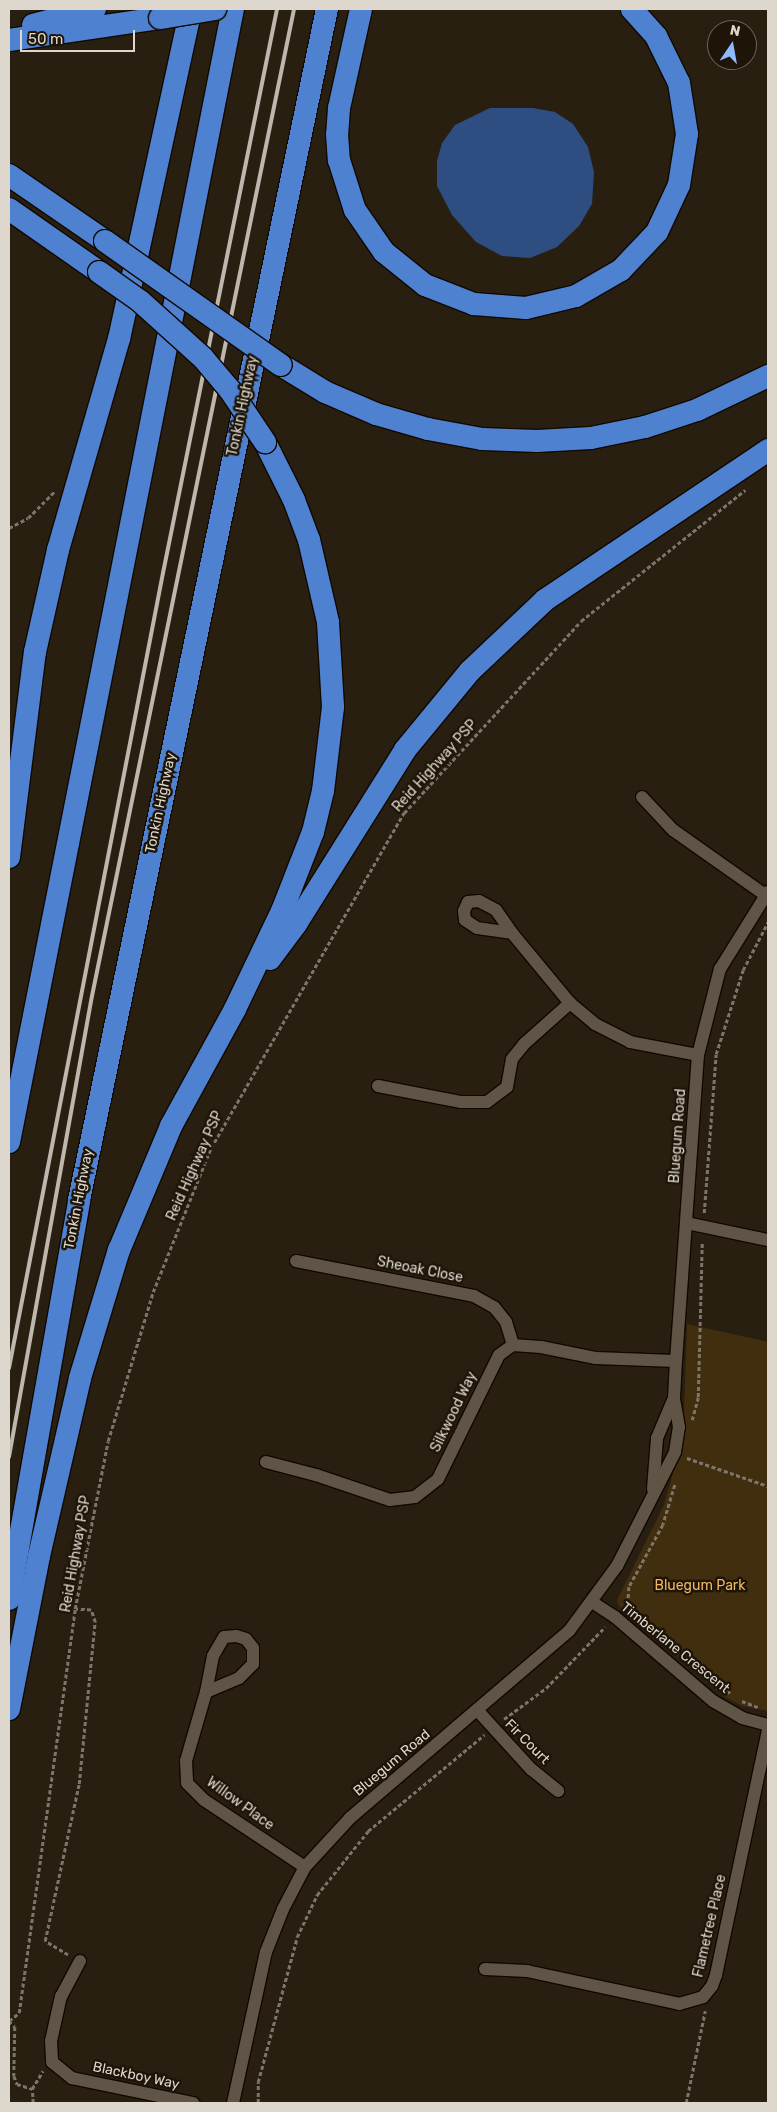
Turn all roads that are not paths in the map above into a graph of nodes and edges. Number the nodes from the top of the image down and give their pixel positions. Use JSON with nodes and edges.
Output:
{"nodes":[{"id":1,"x":95,"y":9,"type":"edge"},
{"id":2,"x":192,"y":9,"type":"edge"},
{"id":3,"x":215,"y":9,"type":"edge"},
{"id":4,"x":233,"y":9,"type":"edge"},
{"id":5,"x":326,"y":9,"type":"edge"},
{"id":6,"x":361,"y":9,"type":"edge"},
{"id":7,"x":632,"y":9,"type":"edge"},
{"id":8,"x":9,"y":31,"type":"edge"},
{"id":9,"x":9,"y":40,"type":"edge"},
{"id":10,"x":9,"y":175,"type":"edge"},
{"id":11,"x":9,"y":209,"type":"edge"},
{"id":12,"x":768,"y":376,"type":"edge"},
{"id":13,"x":768,"y":450,"type":"edge"},
{"id":14,"x":642,"y":797,"type":"dead end"},
{"id":15,"x":9,"y":857,"type":"edge"},
{"id":16,"x":767,"y":893,"type":"edge"},
{"id":17,"x":512,"y":933,"type":"dead end"},
{"id":18,"x":238,"y":1002,"type":"junction"},
{"id":19,"x":570,"y":1003,"type":"junction"},
{"id":20,"x":698,"y":1055,"type":"junction"},
{"id":21,"x":378,"y":1086,"type":"dead end"},
{"id":22,"x":9,"y":1142,"type":"edge"},
{"id":23,"x":687,"y":1223,"type":"junction"},
{"id":24,"x":768,"y":1240,"type":"edge"},
{"id":25,"x":296,"y":1261,"type":"dead end"},
{"id":26,"x":513,"y":1345,"type":"junction"},
{"id":27,"x":676,"y":1361,"type":"junction"},
{"id":28,"x":674,"y":1398,"type":"junction"},
{"id":29,"x":266,"y":1462,"type":"dead end"},
{"id":30,"x":653,"y":1494,"type":"junction"},
{"id":31,"x":9,"y":1599,"type":"edge"},
{"id":32,"x":592,"y":1602,"type":"junction"},
{"id":33,"x":206,"y":1692,"type":"junction"},
{"id":34,"x":9,"y":1709,"type":"edge"},
{"id":35,"x":478,"y":1711,"type":"junction"},
{"id":36,"x":768,"y":1726,"type":"edge"},
{"id":37,"x":768,"y":1730,"type":"edge"},
{"id":38,"x":558,"y":1791,"type":"dead end"},
{"id":39,"x":305,"y":1867,"type":"junction"},
{"id":40,"x":80,"y":1961,"type":"road end"},
{"id":41,"x":485,"y":1969,"type":"dead end"},
{"id":42,"x":193,"y":2103,"type":"edge"},
{"id":43,"x":234,"y":2103,"type":"edge"}],
"edges":[{"from":1,"to":8,"type":"highway"},
{"from":2,"to":15,"type":"highway"},
{"from":3,"to":9,"type":"highway","bridge":true},
{"from":4,"to":22,"type":"highway"},
{"from":5,"to":31,"type":"highway","name":"Tonkin Highway"},
{"from":6,"to":7,"type":"highway"},
{"from":10,"to":12,"type":"highway","bridge":true},
{"from":11,"to":18,"type":"highway","bridge":true},
{"from":13,"to":18,"type":"highway"},
{"from":14,"to":16,"type":"street"},
{"from":16,"to":20,"type":"street","name":"Bluegum Road"},
{"from":17,"to":19,"type":"street"},
{"from":18,"to":34,"type":"highway"},
{"from":19,"to":20,"type":"street"},
{"from":19,"to":21,"type":"street"},
{"from":20,"to":23,"type":"street","name":"Bluegum Road"},
{"from":23,"to":24,"type":"street"},
{"from":23,"to":27,"type":"street","name":"Bluegum Road"},
{"from":25,"to":26,"type":"street","name":"Sheoak Close"},
{"from":26,"to":27,"type":"street"},
{"from":26,"to":29,"type":"street","name":"Silkwood Way"},
{"from":27,"to":28,"type":"street","name":"Bluegum Road"},
{"from":28,"to":30,"type":"street","name":"Bluegum Road"},
{"from":28,"to":30,"type":"street","name":"Bluegum Road"},
{"from":30,"to":32,"type":"street","name":"Bluegum Road"},
{"from":32,"to":35,"type":"street","name":"Bluegum Road"},
{"from":32,"to":36,"type":"street","name":"Timberlane Crescent"},
{"from":33,"to":33,"type":"street","name":"Willow Place"},
{"from":33,"to":39,"type":"street","name":"Willow Place"},
{"from":35,"to":38,"type":"street","name":"Fir Court"},
{"from":35,"to":39,"type":"street","name":"Bluegum Road"},
{"from":37,"to":41,"type":"street","name":"Flametree Place"},
{"from":39,"to":43,"type":"street","name":"Bluegum Road"},
{"from":40,"to":42,"type":"street","name":"Blackboy Way"}]}
